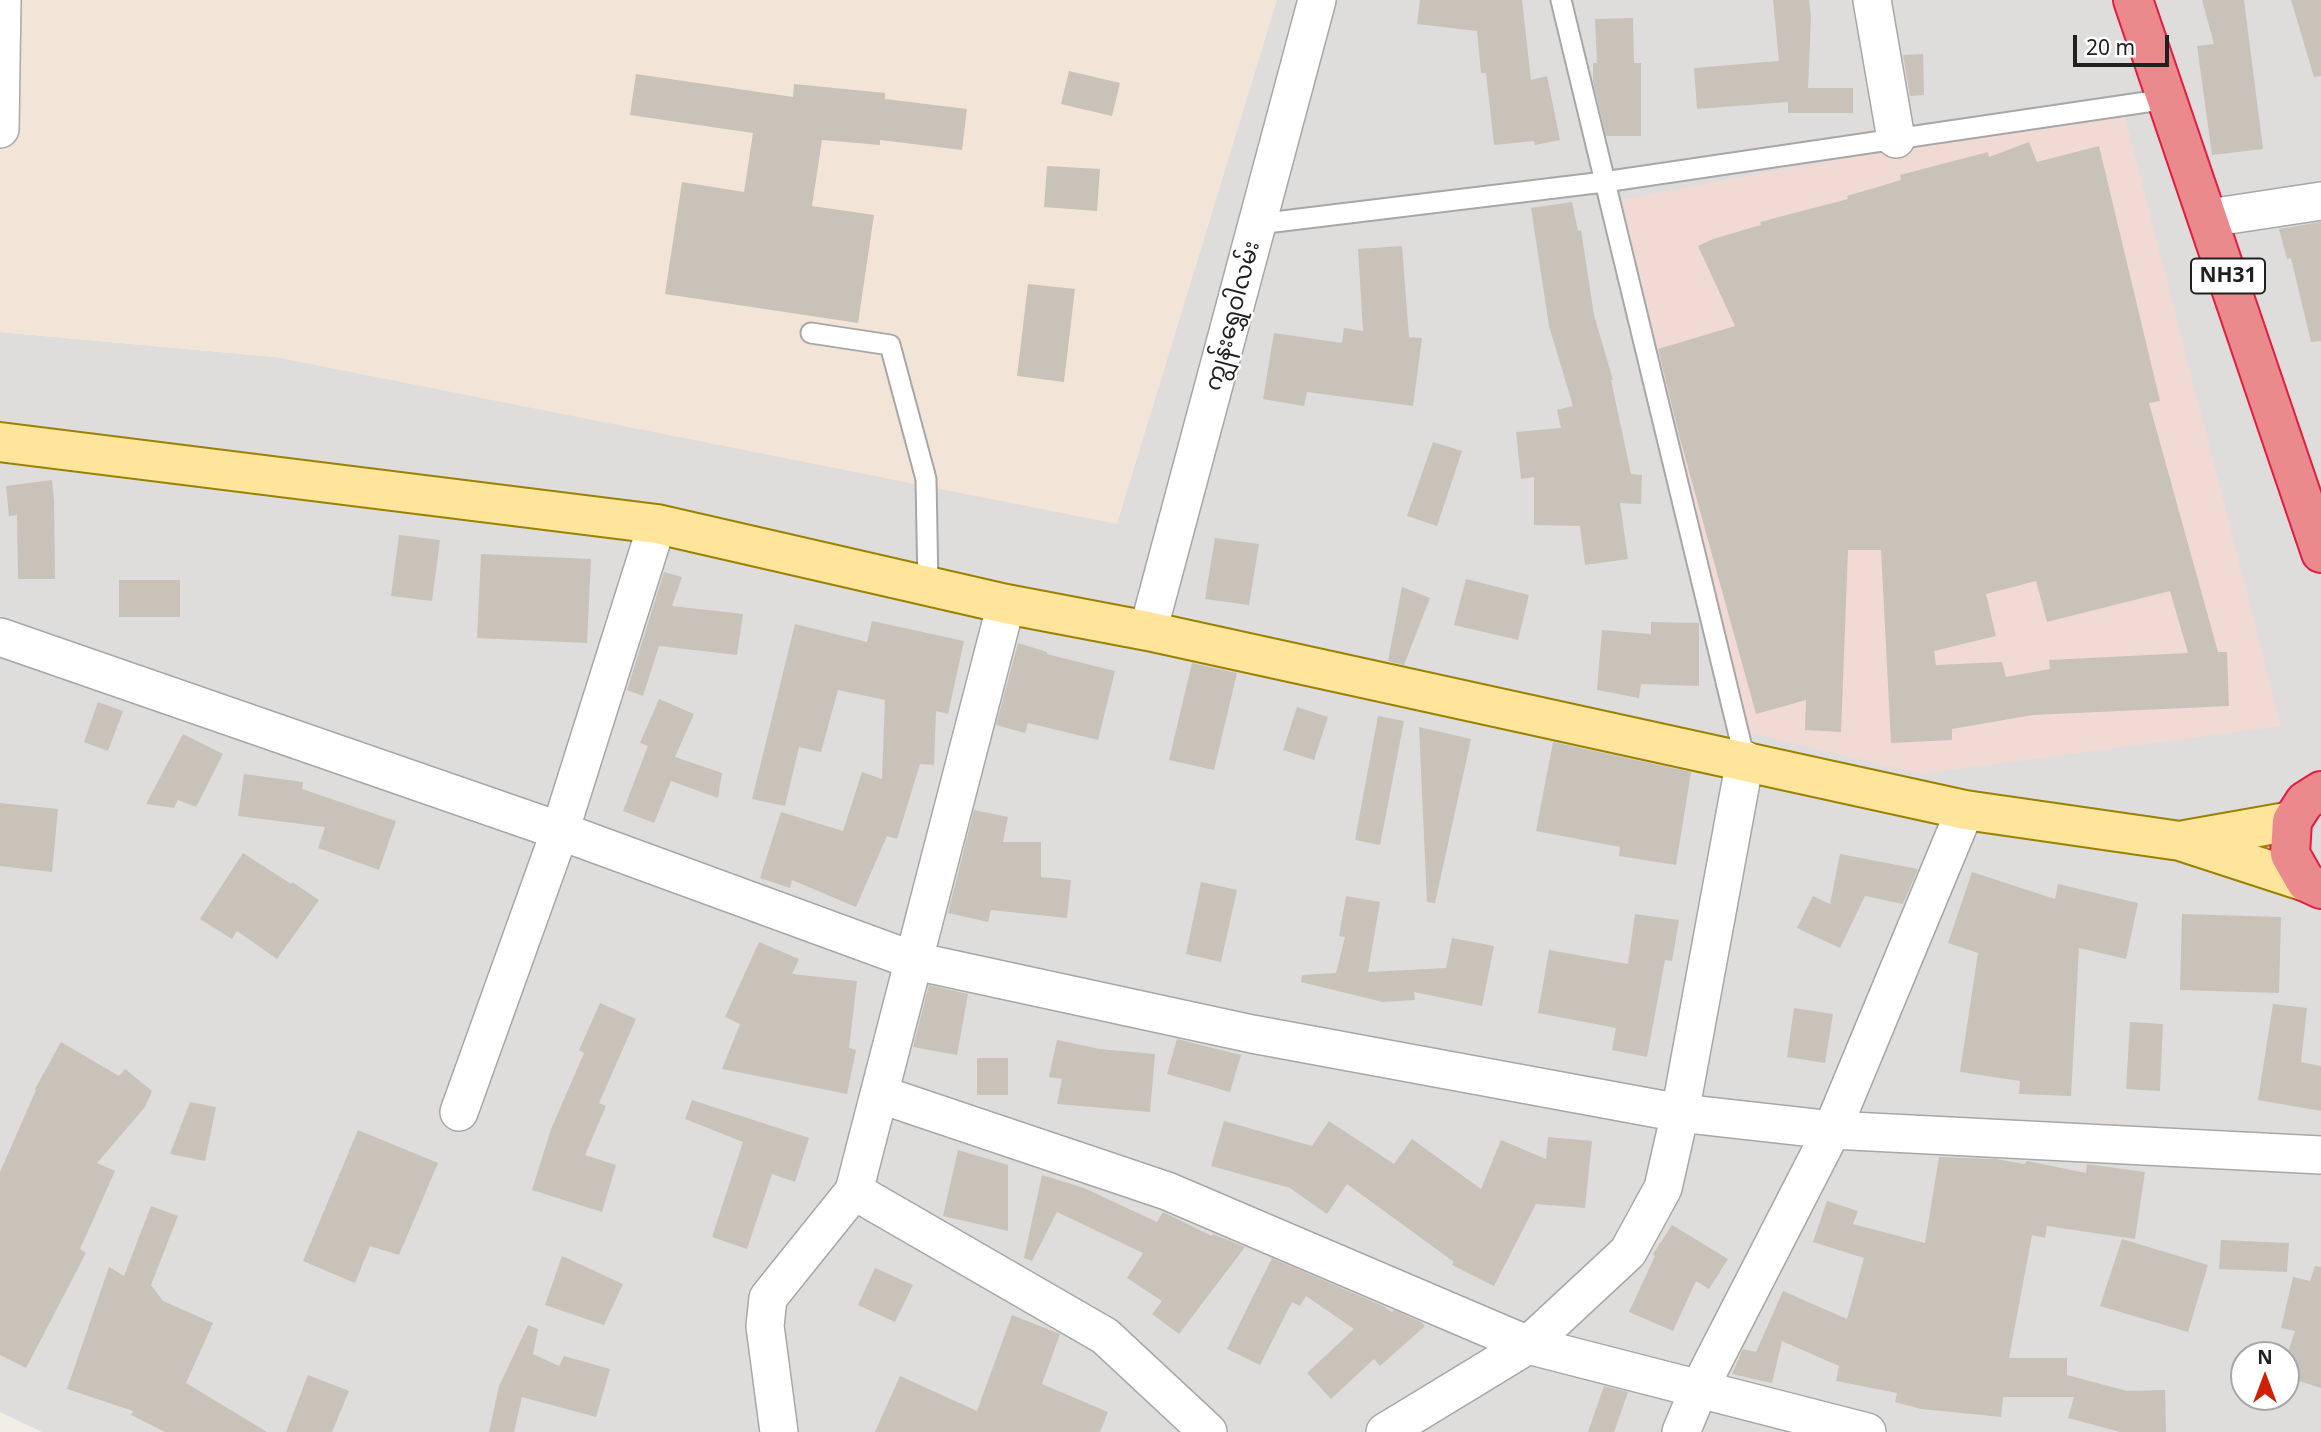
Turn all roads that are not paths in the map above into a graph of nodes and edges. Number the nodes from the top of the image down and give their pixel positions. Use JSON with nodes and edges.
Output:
{"nodes":[{"id":1,"x":1318,"y":0,"type":"edge"},
{"id":2,"x":1561,"y":0,"type":"edge"},
{"id":3,"x":1872,"y":0,"type":"edge"},
{"id":4,"x":2133,"y":0,"type":"edge"},
{"id":5,"x":1,"y":9,"type":"edge"},
{"id":6,"x":2167,"y":99,"type":"junction"},
{"id":7,"x":0,"y":129,"type":"edge"},
{"id":8,"x":1896,"y":139,"type":"junction"},
{"id":9,"x":1604,"y":182,"type":"junction"},
{"id":10,"x":2321,"y":201,"type":"edge"},
{"id":11,"x":2208,"y":218,"type":"junction"},
{"id":12,"x":1258,"y":224,"type":"junction"},
{"id":13,"x":811,"y":334,"type":"dead end"},
{"id":14,"x":0,"y":442,"type":"edge"},
{"id":15,"x":657,"y":524,"type":"junction"},
{"id":16,"x":2321,"y":553,"type":"edge"},
{"id":17,"x":928,"y":586,"type":"junction"},
{"id":18,"x":1006,"y":604,"type":"junction"},
{"id":19,"x":1148,"y":631,"type":"junction"},
{"id":20,"x":0,"y":637,"type":"edge"},
{"id":21,"x":1745,"y":760,"type":"junction"},
{"id":22,"x":2321,"y":764,"type":"edge"},
{"id":23,"x":2306,"y":804,"type":"edge"},
{"id":24,"x":1965,"y":810,"type":"junction"},
{"id":25,"x":560,"y":831,"type":"junction"},
{"id":26,"x":2180,"y":841,"type":"junction"},
{"id":27,"x":2314,"y":885,"type":"edge"},
{"id":28,"x":915,"y":961,"type":"junction"},
{"id":29,"x":879,"y":1094,"type":"junction"},
{"id":30,"x":459,"y":1112,"type":"dead end"},
{"id":31,"x":1680,"y":1113,"type":"junction"},
{"id":32,"x":1832,"y":1130,"type":"junction"},
{"id":33,"x":2321,"y":1155,"type":"edge"},
{"id":34,"x":854,"y":1191,"type":"junction"},
{"id":35,"x":1528,"y":1345,"type":"junction"},
{"id":36,"x":1699,"y":1389,"type":"junction"},
{"id":37,"x":779,"y":1432,"type":"edge"},
{"id":38,"x":1208,"y":1432,"type":"edge"},
{"id":39,"x":1385,"y":1432,"type":"edge"},
{"id":40,"x":1681,"y":1432,"type":"edge"},
{"id":41,"x":1867,"y":1432,"type":"edge"}],
"edges":[{"from":1,"to":12,"type":"street","name":"ကျွန်းရွှေဝါလမ်း"},
{"from":2,"to":9,"type":"lane"},
{"from":3,"to":8,"type":"street"},
{"from":4,"to":6,"type":"highway","number":"NH31"},
{"from":5,"to":7,"type":"street"},
{"from":6,"to":8,"type":"lane"},
{"from":6,"to":11,"type":"highway","number":"NH31"},
{"from":8,"to":9,"type":"lane"},
{"from":9,"to":12,"type":"lane"},
{"from":9,"to":21,"type":"lane"},
{"from":10,"to":11,"type":"street"},
{"from":11,"to":16,"type":"highway","number":"NH31"},
{"from":12,"to":19,"type":"street","name":"ကျွန်းရွှေဝါလမ်း"},
{"from":13,"to":17,"type":"lane"},
{"from":14,"to":15,"type":"main road"},
{"from":15,"to":17,"type":"main road"},
{"from":15,"to":25,"type":"street"},
{"from":17,"to":18,"type":"main road"},
{"from":18,"to":19,"type":"main road"},
{"from":18,"to":28,"type":"street"},
{"from":19,"to":21,"type":"main road"},
{"from":20,"to":25,"type":"street"},
{"from":21,"to":24,"type":"main road"},
{"from":21,"to":31,"type":"street"},
{"from":22,"to":23,"type":"highway"},
{"from":23,"to":26,"type":"main road"},
{"from":23,"to":27,"type":"highway"},
{"from":24,"to":26,"type":"main road"},
{"from":24,"to":32,"type":"street"},
{"from":25,"to":28,"type":"street"},
{"from":25,"to":30,"type":"street"},
{"from":26,"to":27,"type":"main road"},
{"from":28,"to":29,"type":"street"},
{"from":28,"to":31,"type":"street"},
{"from":29,"to":34,"type":"street"},
{"from":29,"to":35,"type":"street"},
{"from":31,"to":32,"type":"street"},
{"from":31,"to":35,"type":"street"},
{"from":32,"to":33,"type":"street"},
{"from":32,"to":36,"type":"street"},
{"from":34,"to":37,"type":"street"},
{"from":34,"to":38,"type":"street"},
{"from":35,"to":36,"type":"street"},
{"from":35,"to":39,"type":"street"},
{"from":36,"to":40,"type":"street"},
{"from":36,"to":41,"type":"street"}]}
